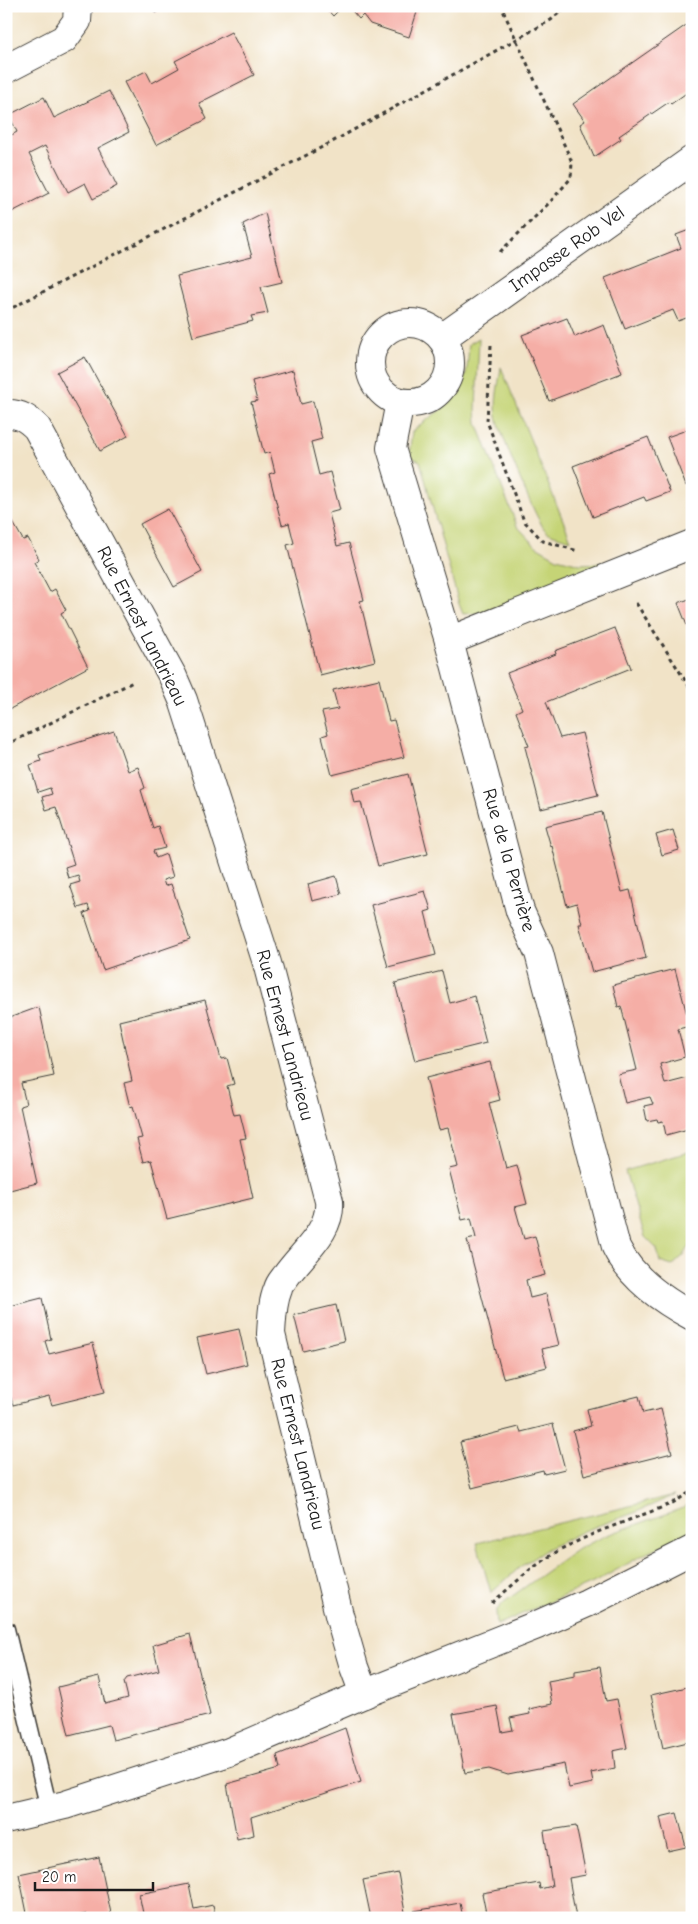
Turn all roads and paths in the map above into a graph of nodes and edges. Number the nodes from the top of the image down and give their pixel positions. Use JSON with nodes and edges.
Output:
{"nodes":[{"id":1,"x":78,"y":6,"type":"edge"},
{"id":2,"x":501,"y":6,"type":"edge"},
{"id":3,"x":567,"y":6,"type":"edge"},
{"id":4,"x":516,"y":39,"type":"junction"},
{"id":5,"x":6,"y":70,"type":"edge"},
{"id":6,"x":692,"y":160,"type":"edge"},
{"id":7,"x":493,"y":258,"type":"dead end"},
{"id":8,"x":483,"y":308,"type":"junction"},
{"id":9,"x":6,"y":311,"type":"edge"},
{"id":10,"x":442,"y":338,"type":"junction"},
{"id":11,"x":400,"y":402,"type":"junction"},
{"id":12,"x":6,"y":414,"type":"edge"},
{"id":13,"x":692,"y":544,"type":"edge"},
{"id":14,"x":621,"y":571,"type":"junction"},
{"id":15,"x":449,"y":641,"type":"junction"},
{"id":16,"x":166,"y":665,"type":"junction"},
{"id":17,"x":692,"y":691,"type":"edge"},
{"id":18,"x":6,"y":745,"type":"edge"},
{"id":19,"x":690,"y":1312,"type":"edge"},
{"id":20,"x":692,"y":1492,"type":"edge"},
{"id":21,"x":692,"y":1550,"type":"edge"},
{"id":22,"x":492,"y":1603,"type":"dead end"},
{"id":23,"x":6,"y":1629,"type":"edge"},
{"id":24,"x":364,"y":1694,"type":"junction"},
{"id":25,"x":49,"y":1809,"type":"junction"},
{"id":26,"x":6,"y":1820,"type":"edge"}],
"edges":[{"from":1,"to":5,"type":"street"},
{"from":2,"to":4,"type":"path"},
{"from":3,"to":4,"type":"path"},
{"from":4,"to":7,"type":"path"},
{"from":4,"to":9,"type":"path"},
{"from":6,"to":8,"type":"street","name":"Impasse Rob Vel"},
{"from":8,"to":10,"type":"street","name":"Impasse Rob Vel"},
{"from":8,"to":14,"type":"path"},
{"from":10,"to":11,"type":"street"},
{"from":10,"to":11,"type":"street"},
{"from":11,"to":15,"type":"street","name":"Rue de la Perrière"},
{"from":12,"to":16,"type":"street","name":"Rue Ernest Landrieau"},
{"from":13,"to":14,"type":"street"},
{"from":14,"to":15,"type":"street"},
{"from":14,"to":17,"type":"path"},
{"from":15,"to":19,"type":"street","name":"Rue de la Perrière"},
{"from":16,"to":18,"type":"path"},
{"from":16,"to":24,"type":"street","name":"Rue Ernest Landrieau"},
{"from":20,"to":22,"type":"path"},
{"from":21,"to":24,"type":"street"},
{"from":23,"to":25,"type":"lane"},
{"from":24,"to":25,"type":"street"},
{"from":25,"to":26,"type":"street"}]}
